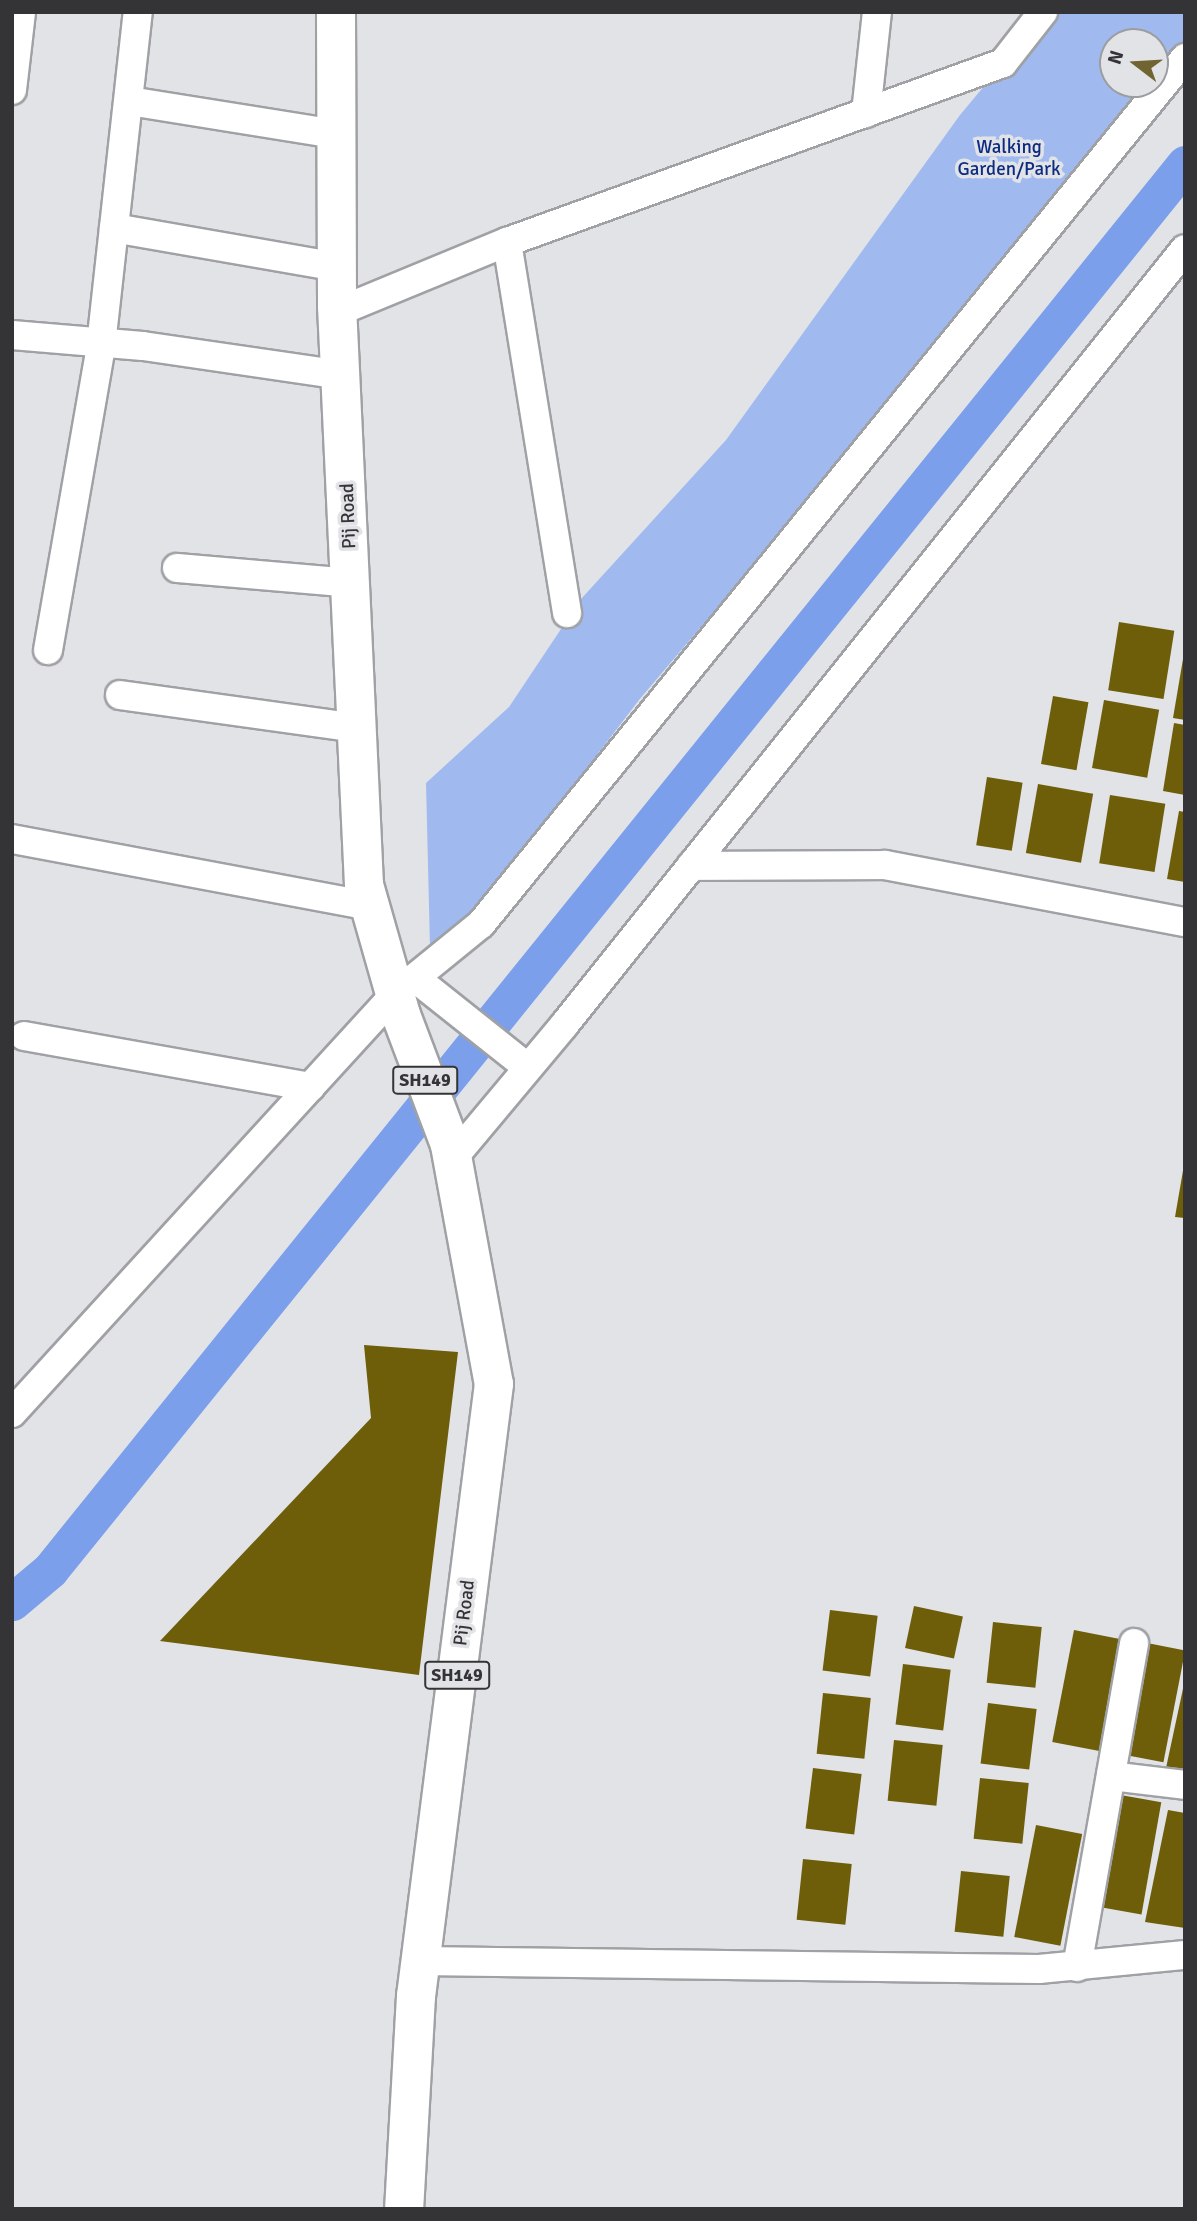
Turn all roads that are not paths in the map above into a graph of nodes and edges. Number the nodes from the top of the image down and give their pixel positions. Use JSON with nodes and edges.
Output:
{"nodes":[{"id":1,"x":21,"y":12,"type":"edge"},
{"id":2,"x":138,"y":12,"type":"edge"},
{"id":3,"x":336,"y":12,"type":"edge"},
{"id":4,"x":877,"y":12,"type":"edge"},
{"id":5,"x":1043,"y":12,"type":"edge"},
{"id":6,"x":1185,"y":58,"type":"edge"},
{"id":7,"x":12,"y":90,"type":"edge"},
{"id":8,"x":129,"y":101,"type":"junction"},
{"id":9,"x":866,"y":113,"type":"junction"},
{"id":10,"x":336,"y":134,"type":"junction"},
{"id":11,"x":114,"y":228,"type":"junction"},
{"id":12,"x":507,"y":242,"type":"junction"},
{"id":13,"x":1180,"y":261,"type":"edge"},
{"id":14,"x":337,"y":267,"type":"junction"},
{"id":15,"x":337,"y":312,"type":"junction"},
{"id":16,"x":12,"y":335,"type":"edge"},
{"id":17,"x":101,"y":345,"type":"junction"},
{"id":18,"x":343,"y":375,"type":"junction"},
{"id":19,"x":177,"y":569,"type":"dead end"},
{"id":20,"x":351,"y":583,"type":"junction"},
{"id":21,"x":567,"y":613,"type":"dead end"},
{"id":22,"x":48,"y":650,"type":"dead end"},
{"id":23,"x":120,"y":695,"type":"dead end"},
{"id":24,"x":357,"y":728,"type":"junction"},
{"id":25,"x":12,"y":839,"type":"edge"},
{"id":26,"x":691,"y":866,"type":"junction"},
{"id":27,"x":370,"y":906,"type":"junction"},
{"id":28,"x":1185,"y":922,"type":"edge"},
{"id":29,"x":409,"y":994,"type":"junction"},
{"id":30,"x":24,"y":1036,"type":"dead end"},
{"id":31,"x":522,"y":1064,"type":"junction"},
{"id":32,"x":310,"y":1087,"type":"junction"},
{"id":33,"x":451,"y":1152,"type":"junction"},
{"id":34,"x":12,"y":1413,"type":"edge"},
{"id":35,"x":1134,"y":1643,"type":"dead end"},
{"id":36,"x":1111,"y":1776,"type":"junction"},
{"id":37,"x":1185,"y":1785,"type":"edge"},
{"id":38,"x":1185,"y":1955,"type":"edge"},
{"id":39,"x":420,"y":1961,"type":"junction"},
{"id":40,"x":1077,"y":1967,"type":"junction"},
{"id":41,"x":404,"y":2209,"type":"edge"}],
"edges":[{"from":1,"to":7,"type":"street"},
{"from":2,"to":8,"type":"street"},
{"from":3,"to":10,"type":"main road","name":"Pij Road"},
{"from":4,"to":9,"type":"street"},
{"from":5,"to":9,"type":"street"},
{"from":6,"to":29,"type":"street"},
{"from":8,"to":10,"type":"street"},
{"from":8,"to":11,"type":"street"},
{"from":9,"to":12,"type":"street"},
{"from":10,"to":14,"type":"main road","name":"Pij Road"},
{"from":11,"to":14,"type":"street"},
{"from":11,"to":17,"type":"street"},
{"from":12,"to":15,"type":"street"},
{"from":12,"to":21,"type":"street"},
{"from":13,"to":26,"type":"street"},
{"from":14,"to":15,"type":"main road","name":"Pij Road"},
{"from":15,"to":18,"type":"main road","name":"Pij Road"},
{"from":16,"to":17,"type":"street"},
{"from":17,"to":18,"type":"street"},
{"from":17,"to":22,"type":"street"},
{"from":18,"to":20,"type":"main road","name":"Pij Road"},
{"from":19,"to":20,"type":"street"},
{"from":20,"to":24,"type":"main road","name":"Pij Road"},
{"from":23,"to":24,"type":"street"},
{"from":24,"to":27,"type":"main road","name":"Pij Road"},
{"from":25,"to":27,"type":"street"},
{"from":26,"to":28,"type":"street"},
{"from":26,"to":31,"type":"street"},
{"from":27,"to":29,"type":"main road","name":"Pij Road"},
{"from":29,"to":31,"type":"street"},
{"from":29,"to":32,"type":"street"},
{"from":29,"to":33,"type":"main road","number":"SH149"},
{"from":30,"to":32,"type":"street"},
{"from":31,"to":33,"type":"street"},
{"from":32,"to":34,"type":"street"},
{"from":33,"to":39,"type":"main road","name":"Pij Road","number":"SH149"},
{"from":35,"to":36,"type":"street"},
{"from":36,"to":37,"type":"street"},
{"from":36,"to":40,"type":"street"},
{"from":38,"to":40,"type":"street"},
{"from":39,"to":40,"type":"street"},
{"from":39,"to":41,"type":"main road","name":"Pij Road","number":"SH149"}]}
